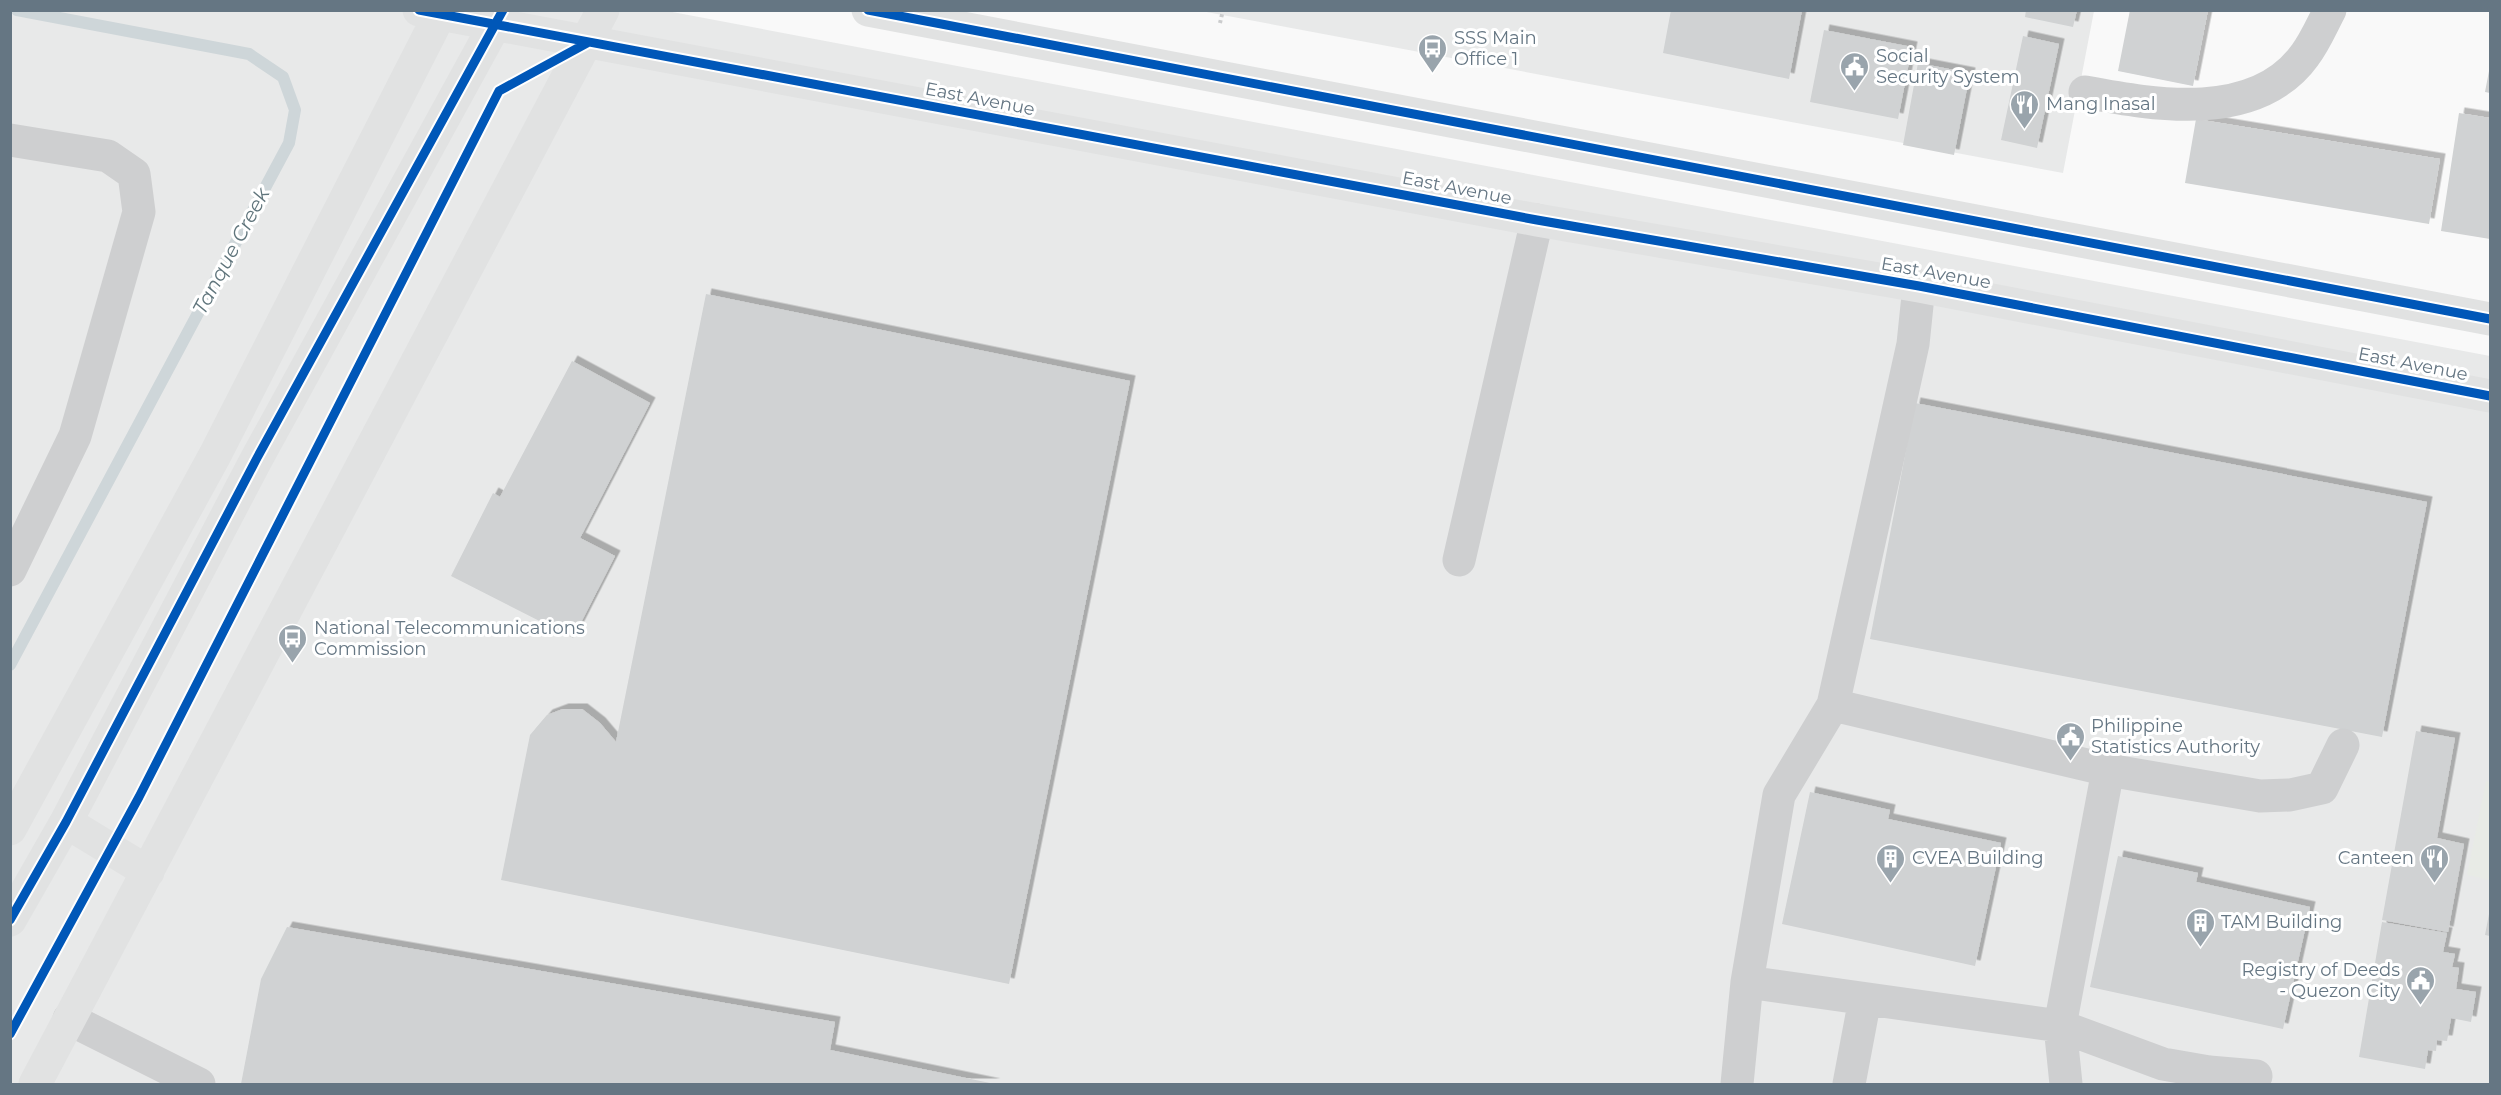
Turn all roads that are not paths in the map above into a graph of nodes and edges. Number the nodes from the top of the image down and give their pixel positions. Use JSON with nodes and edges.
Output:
{"nodes":[{"id":1,"x":603,"y":10,"type":"edge"},
{"id":2,"x":868,"y":10,"type":"edge"},
{"id":3,"x":2330,"y":10,"type":"edge"},
{"id":4,"x":434,"y":12,"type":"edge"},
{"id":5,"x":499,"y":18,"type":"edge"},
{"id":6,"x":587,"y":43,"type":"junction"},
{"id":7,"x":2085,"y":92,"type":"dead end"},
{"id":8,"x":10,"y":140,"type":"edge"},
{"id":9,"x":1537,"y":220,"type":"junction"},
{"id":10,"x":1919,"y":286,"type":"junction"},
{"id":11,"x":2490,"y":319,"type":"edge"},
{"id":12,"x":2490,"y":396,"type":"edge"},
{"id":13,"x":1459,"y":560,"type":"dead end"},
{"id":14,"x":10,"y":570,"type":"edge"},
{"id":15,"x":1833,"y":705,"type":"junction"},
{"id":16,"x":2343,"y":745,"type":"dead end"},
{"id":17,"x":2108,"y":770,"type":"junction"},
{"id":18,"x":66,"y":822,"type":"junction"},
{"id":19,"x":10,"y":829,"type":"edge"},
{"id":20,"x":148,"y":872,"type":"junction"},
{"id":21,"x":10,"y":920,"type":"edge"},
{"id":22,"x":1748,"y":982,"type":"junction"},
{"id":23,"x":1865,"y":999,"type":"junction"},
{"id":24,"x":69,"y":1019,"type":"junction"},
{"id":25,"x":2060,"y":1026,"type":"junction"},
{"id":26,"x":2256,"y":1076,"type":"dead end"},
{"id":27,"x":35,"y":1084,"type":"edge"},
{"id":28,"x":199,"y":1084,"type":"edge"},
{"id":29,"x":1737,"y":1084,"type":"edge"},
{"id":30,"x":1849,"y":1084,"type":"edge"},
{"id":31,"x":2066,"y":1084,"type":"edge"}],
"edges":[{"from":1,"to":6,"type":"main road"},
{"from":2,"to":11,"type":"main road"},
{"from":3,"to":7,"type":"lane"},
{"from":4,"to":5,"type":"main road","name":"East Avenue"},
{"from":4,"to":19,"type":"main road"},
{"from":5,"to":6,"type":"main road","name":"East Avenue"},
{"from":5,"to":18,"type":"main road"},
{"from":6,"to":9,"type":"main road","name":"East Avenue"},
{"from":6,"to":20,"type":"main road"},
{"from":8,"to":14,"type":"lane"},
{"from":9,"to":10,"type":"main road","name":"East Avenue"},
{"from":9,"to":13,"type":"lane"},
{"from":10,"to":12,"type":"main road","name":"East Avenue"},
{"from":10,"to":15,"type":"lane"},
{"from":15,"to":17,"type":"lane"},
{"from":15,"to":22,"type":"lane"},
{"from":16,"to":17,"type":"lane"},
{"from":17,"to":25,"type":"lane"},
{"from":18,"to":20,"type":"main road"},
{"from":18,"to":21,"type":"main road"},
{"from":20,"to":24,"type":"main road"},
{"from":22,"to":23,"type":"lane"},
{"from":22,"to":29,"type":"lane"},
{"from":23,"to":25,"type":"lane"},
{"from":23,"to":30,"type":"lane"},
{"from":24,"to":27,"type":"main road"},
{"from":24,"to":28,"type":"lane"},
{"from":25,"to":26,"type":"lane"},
{"from":25,"to":31,"type":"lane"}]}
